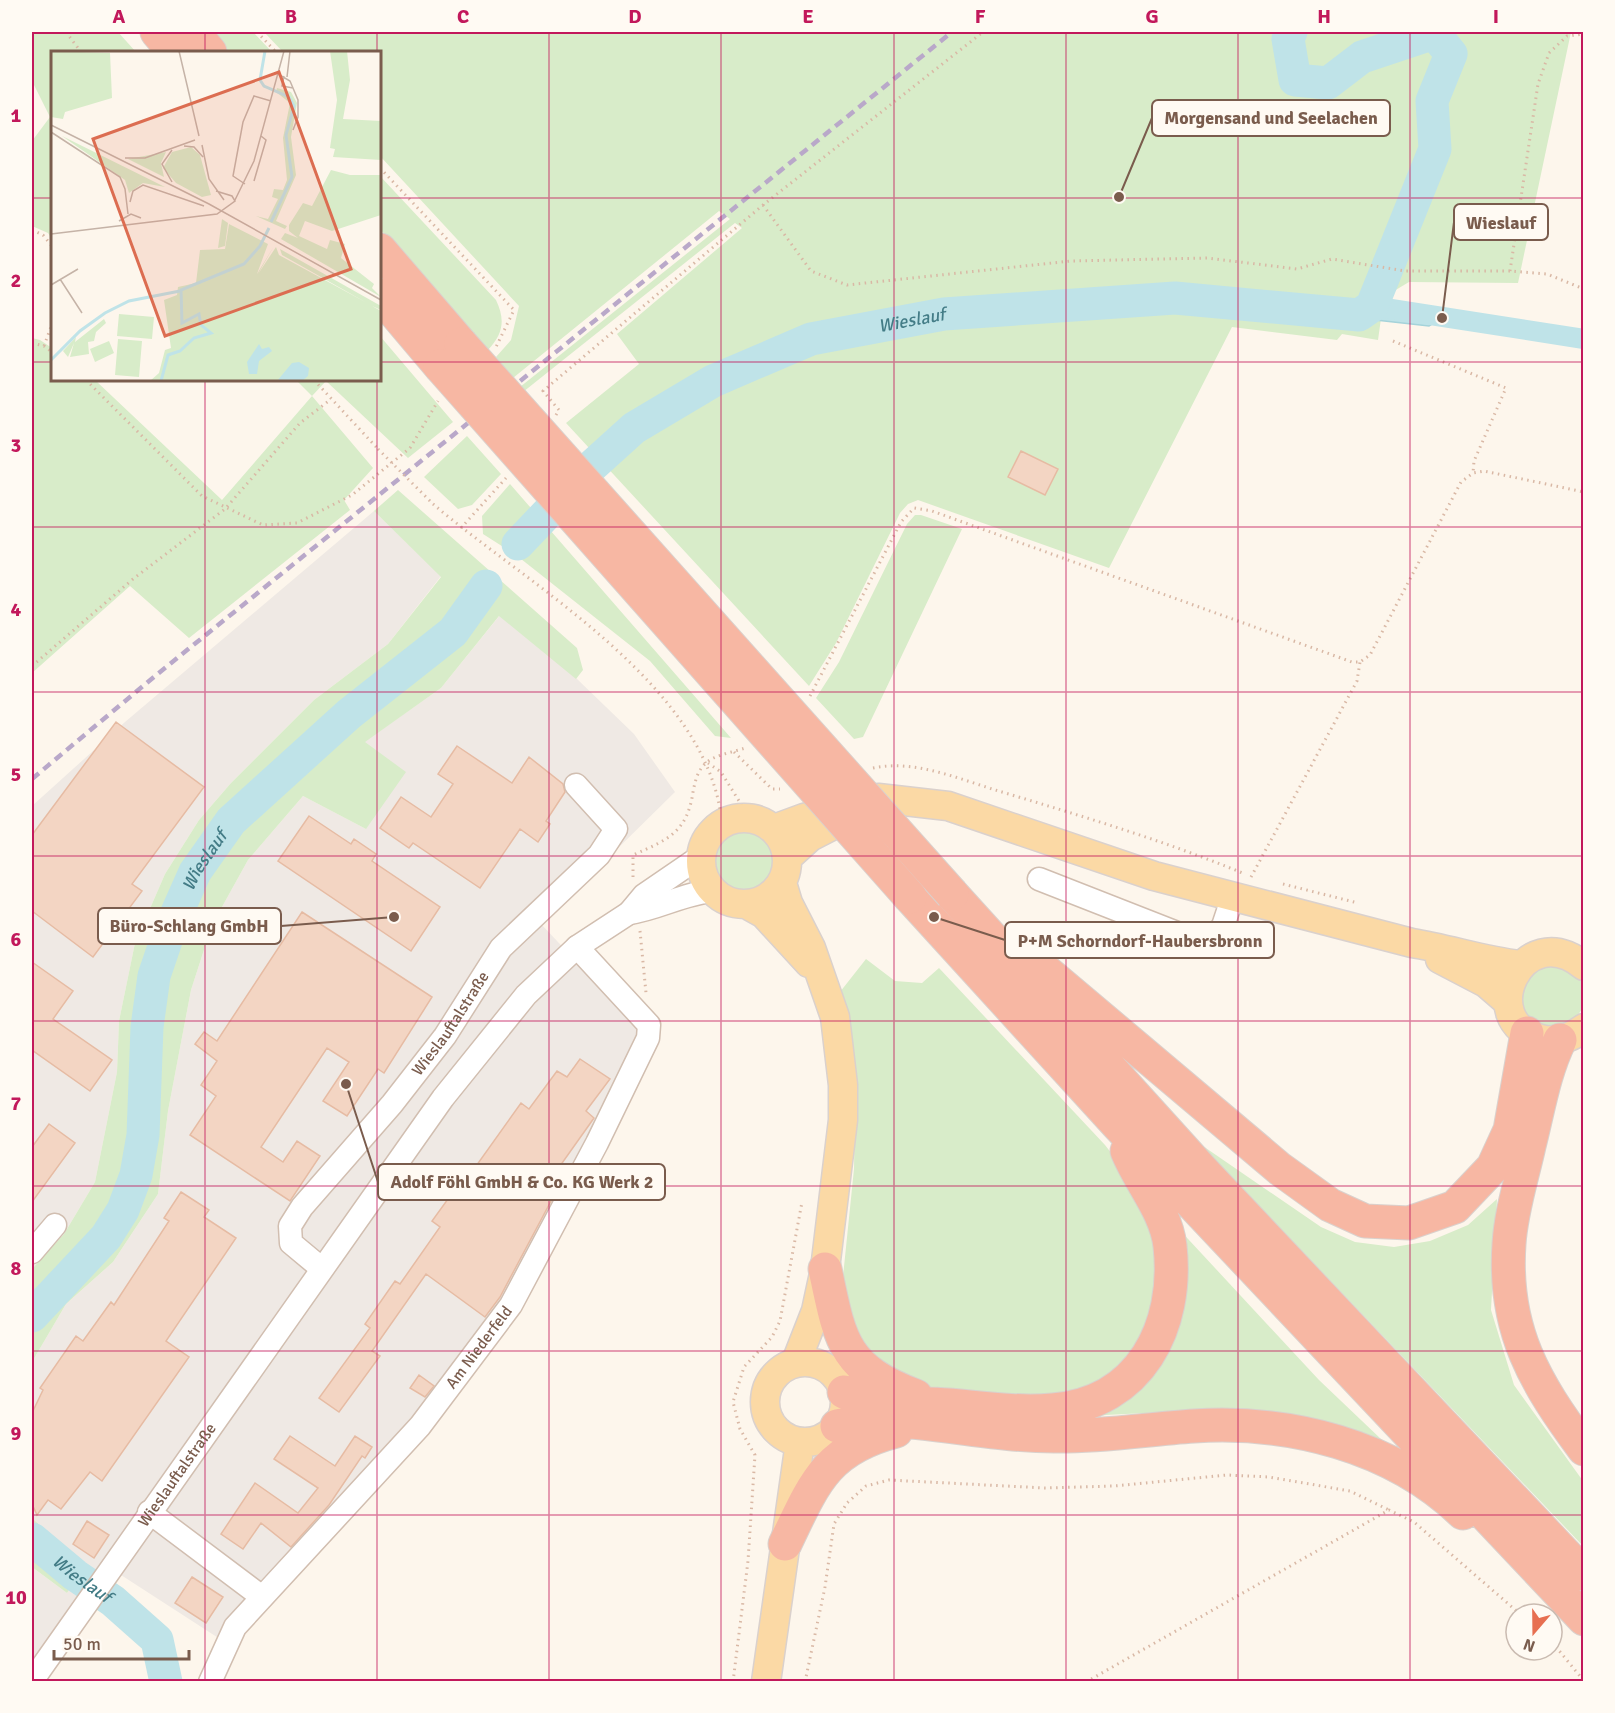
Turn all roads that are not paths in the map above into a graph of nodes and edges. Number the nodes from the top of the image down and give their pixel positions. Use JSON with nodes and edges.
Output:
{"nodes":[{"id":1,"x":157,"y":32,"type":"edge"},
{"id":2,"x":193,"y":32,"type":"edge"},
{"id":3,"x":173,"y":51,"type":"edge"},
{"id":4,"x":209,"y":51,"type":"edge"},
{"id":5,"x":381,"y":251,"type":"edge"},
{"id":6,"x":381,"y":296,"type":"edge"},
{"id":7,"x":459,"y":364,"type":"junction"},
{"id":8,"x":681,"y":616,"type":"dead end"},
{"id":9,"x":782,"y":729,"type":"road end"},
{"id":10,"x":576,"y":785,"type":"dead end"},
{"id":11,"x":905,"y":803,"type":"junction"},
{"id":12,"x":748,"y":823,"type":"junction"},
{"id":13,"x":701,"y":856,"type":"junction"},
{"id":14,"x":785,"y":870,"type":"junction"},
{"id":15,"x":1039,"y":879,"type":"dead end"},
{"id":16,"x":1242,"y":886,"type":"junction"},
{"id":17,"x":713,"y":891,"type":"junction"},
{"id":18,"x":746,"y":904,"type":"junction"},
{"id":19,"x":634,"y":922,"type":"junction"},
{"id":20,"x":1412,"y":943,"type":"junction"},
{"id":21,"x":577,"y":947,"type":"junction"},
{"id":22,"x":1520,"y":965,"type":"junction"},
{"id":23,"x":1584,"y":966,"type":"edge"},
{"id":24,"x":820,"y":972,"type":"junction"},
{"id":25,"x":1508,"y":1002,"type":"junction"},
{"id":26,"x":1069,"y":1027,"type":"junction"},
{"id":27,"x":1527,"y":1033,"type":"junction"},
{"id":28,"x":1572,"y":1034,"type":"edge"},
{"id":29,"x":1117,"y":1124,"type":"junction"},
{"id":30,"x":55,"y":1225,"type":"dead end"},
{"id":31,"x":32,"y":1252,"type":"edge"},
{"id":32,"x":321,"y":1268,"type":"junction"},
{"id":33,"x":825,"y":1269,"type":"junction"},
{"id":34,"x":816,"y":1311,"type":"junction"},
{"id":35,"x":796,"y":1362,"type":"junction"},
{"id":36,"x":836,"y":1379,"type":"junction"},
{"id":37,"x":939,"y":1415,"type":"junction"},
{"id":38,"x":837,"y":1426,"type":"junction"},
{"id":39,"x":800,"y":1442,"type":"junction"},
{"id":40,"x":1584,"y":1449,"type":"edge"},
{"id":41,"x":149,"y":1512,"type":"junction"},
{"id":42,"x":785,"y":1544,"type":"junction"},
{"id":43,"x":1540,"y":1572,"type":"junction"},
{"id":44,"x":1584,"y":1574,"type":"edge"},
{"id":45,"x":262,"y":1597,"type":"junction"},
{"id":46,"x":1584,"y":1619,"type":"edge"},
{"id":47,"x":32,"y":1681,"type":"edge"},
{"id":48,"x":210,"y":1682,"type":"edge"},
{"id":49,"x":766,"y":1682,"type":"edge"}],
"edges":[{"from":1,"to":3,"type":"highway"},
{"from":2,"to":4,"type":"highway"},
{"from":5,"to":7,"type":"highway"},
{"from":6,"to":7,"type":"highway"},
{"from":7,"to":26,"type":"highway","bridge":true},
{"from":7,"to":26,"type":"highway","bridge":true},
{"from":8,"to":9,"type":"street"},
{"from":10,"to":32,"type":"street","name":"Wieslauftalstraße"},
{"from":11,"to":12,"type":"main road"},
{"from":11,"to":14,"type":"main road"},
{"from":11,"to":16,"type":"main road"},
{"from":12,"to":13,"type":"main road","name":"Wieslauftalstraße"},
{"from":12,"to":14,"type":"main road"},
{"from":13,"to":17,"type":"main road"},
{"from":13,"to":19,"type":"street","name":"Wieslauftalstraße"},
{"from":14,"to":18,"type":"main road"},
{"from":14,"to":24,"type":"main road"},
{"from":15,"to":16,"type":"street"},
{"from":16,"to":20,"type":"main road"},
{"from":17,"to":18,"type":"main road"},
{"from":17,"to":19,"type":"street","name":"Wieslauftalstraße"},
{"from":18,"to":24,"type":"main road"},
{"from":19,"to":21,"type":"street","name":"Wieslauftalstraße"},
{"from":20,"to":22,"type":"main road"},
{"from":20,"to":25,"type":"main road"},
{"from":21,"to":32,"type":"street","name":"Wieslauftalstraße"},
{"from":21,"to":45,"type":"street","name":"Am Niederfeld"},
{"from":22,"to":23,"type":"main road"},
{"from":22,"to":25,"type":"main road"},
{"from":24,"to":33,"type":"main road"},
{"from":25,"to":27,"type":"main road"},
{"from":26,"to":27,"type":"highway"},
{"from":26,"to":29,"type":"highway"},
{"from":26,"to":44,"type":"highway"},
{"from":27,"to":28,"type":"main road"},
{"from":28,"to":40,"type":"highway"},
{"from":29,"to":37,"type":"highway"},
{"from":29,"to":43,"type":"highway"},
{"from":30,"to":31,"type":"street"},
{"from":32,"to":41,"type":"street","name":"Wieslauftalstraße"},
{"from":33,"to":34,"type":"main road"},
{"from":33,"to":37,"type":"highway"},
{"from":34,"to":35,"type":"main road"},
{"from":34,"to":36,"type":"main road"},
{"from":35,"to":36,"type":"main road"},
{"from":35,"to":39,"type":"main road"},
{"from":36,"to":37,"type":"highway"},
{"from":36,"to":38,"type":"main road"},
{"from":37,"to":38,"type":"highway"},
{"from":37,"to":42,"type":"highway"},
{"from":37,"to":43,"type":"highway"},
{"from":38,"to":39,"type":"main road"},
{"from":39,"to":42,"type":"main road"},
{"from":41,"to":45,"type":"street"},
{"from":41,"to":47,"type":"street","name":"Wieslauftalstraße"},
{"from":42,"to":49,"type":"main road"},
{"from":43,"to":46,"type":"highway"},
{"from":45,"to":48,"type":"street","name":"Am Niederfeld"}]}
